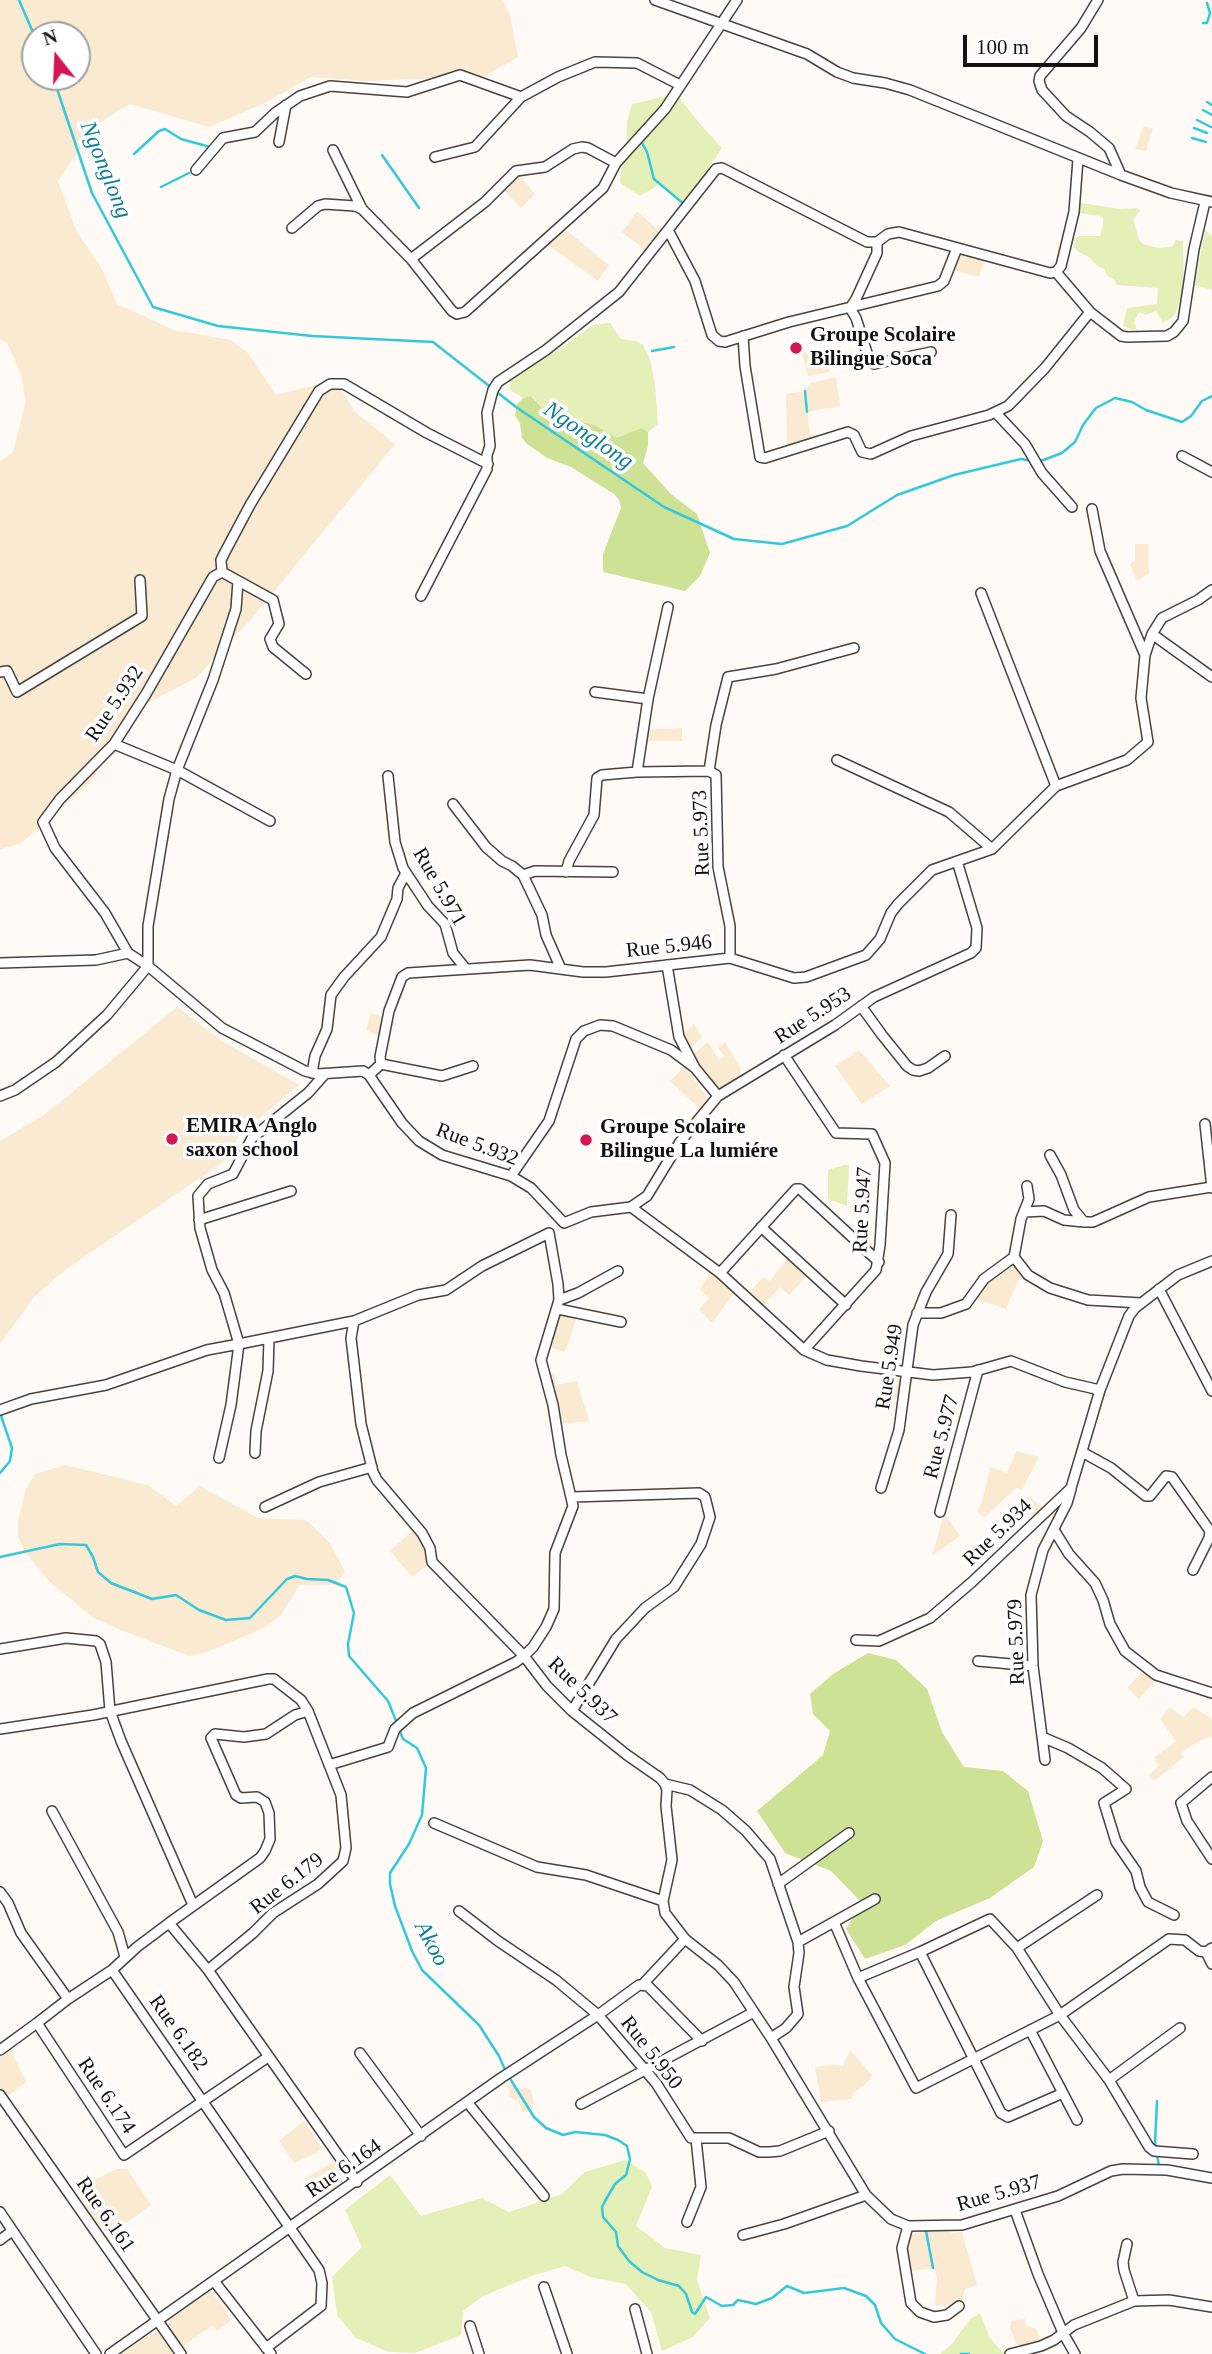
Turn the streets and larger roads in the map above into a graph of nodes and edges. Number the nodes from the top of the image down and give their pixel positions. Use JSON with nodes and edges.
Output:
{"nodes":[{"id":1,"x":655,"y":0,"type":"edge"},
{"id":2,"x":737,"y":0,"type":"edge"},
{"id":3,"x":1098,"y":0,"type":"edge"},
{"id":4,"x":721,"y":24,"type":"junction"},
{"id":5,"x":680,"y":85,"type":"junction"},
{"id":6,"x":521,"y":97,"type":"junction"},
{"id":7,"x":286,"y":105,"type":"junction"},
{"id":8,"x":279,"y":142,"type":"dead end"},
{"id":9,"x":333,"y":150,"type":"dead end"},
{"id":10,"x":435,"y":158,"type":"dead end"},
{"id":11,"x":1078,"y":159,"type":"junction"},
{"id":12,"x":616,"y":163,"type":"junction"},
{"id":13,"x":196,"y":170,"type":"dead end"},
{"id":14,"x":1121,"y":175,"type":"junction"},
{"id":15,"x":1209,"y":202,"type":"edge"},
{"id":16,"x":362,"y":209,"type":"junction"},
{"id":17,"x":292,"y":228,"type":"dead end"},
{"id":18,"x":668,"y":230,"type":"junction"},
{"id":19,"x":877,"y":242,"type":"junction"},
{"id":20,"x":957,"y":248,"type":"junction"},
{"id":21,"x":411,"y":259,"type":"junction"},
{"id":22,"x":1056,"y":272,"type":"junction"},
{"id":23,"x":850,"y":308,"type":"junction"},
{"id":24,"x":1090,"y":312,"type":"junction"},
{"id":25,"x":743,"y":336,"type":"junction"},
{"id":26,"x":931,"y":352,"type":"dead end"},
{"id":27,"x":996,"y":413,"type":"junction"},
{"id":28,"x":1182,"y":456,"type":"dead end"},
{"id":29,"x":488,"y":464,"type":"junction"},
{"id":30,"x":1212,"y":472,"type":"edge"},
{"id":31,"x":1072,"y":508,"type":"dead end"},
{"id":32,"x":1092,"y":509,"type":"dead end"},
{"id":33,"x":222,"y":572,"type":"junction"},
{"id":34,"x":140,"y":580,"type":"dead end"},
{"id":35,"x":238,"y":581,"type":"junction"},
{"id":36,"x":1212,"y":590,"type":"edge"},
{"id":37,"x":981,"y":593,"type":"dead end"},
{"id":38,"x":421,"y":596,"type":"dead end"},
{"id":39,"x":668,"y":607,"type":"dead end"},
{"id":40,"x":1152,"y":634,"type":"junction"},
{"id":41,"x":854,"y":648,"type":"dead end"},
{"id":42,"x":1145,"y":654,"type":"junction"},
{"id":43,"x":0,"y":671,"type":"edge"},
{"id":44,"x":306,"y":674,"type":"dead end"},
{"id":45,"x":1212,"y":677,"type":"edge"},
{"id":46,"x":595,"y":692,"type":"dead end"},
{"id":47,"x":648,"y":699,"type":"junction"},
{"id":48,"x":114,"y":744,"type":"junction"},
{"id":49,"x":837,"y":761,"type":"dead end"},
{"id":50,"x":177,"y":770,"type":"junction"},
{"id":51,"x":709,"y":771,"type":"junction"},
{"id":52,"x":637,"y":772,"type":"junction"},
{"id":53,"x":388,"y":776,"type":"dead end"},
{"id":54,"x":1056,"y":786,"type":"junction"},
{"id":55,"x":453,"y":804,"type":"dead end"},
{"id":56,"x":270,"y":821,"type":"dead end"},
{"id":57,"x":992,"y":849,"type":"junction"},
{"id":58,"x":957,"y":861,"type":"junction"},
{"id":59,"x":566,"y":872,"type":"junction"},
{"id":60,"x":613,"y":872,"type":"dead end"},
{"id":61,"x":406,"y":873,"type":"junction"},
{"id":62,"x":523,"y":875,"type":"junction"},
{"id":63,"x":128,"y":953,"type":"junction"},
{"id":64,"x":730,"y":958,"type":"junction"},
{"id":65,"x":0,"y":963,"type":"edge"},
{"id":66,"x":667,"y":965,"type":"junction"},
{"id":67,"x":148,"y":966,"type":"junction"},
{"id":68,"x":466,"y":969,"type":"junction"},
{"id":69,"x":561,"y":969,"type":"junction"},
{"id":70,"x":862,"y":1006,"type":"junction"},
{"id":71,"x":784,"y":1055,"type":"junction"},
{"id":72,"x":945,"y":1056,"type":"dead end"},
{"id":73,"x":381,"y":1064,"type":"junction"},
{"id":74,"x":472,"y":1066,"type":"dead end"},
{"id":75,"x":695,"y":1068,"type":"junction"},
{"id":76,"x":312,"y":1073,"type":"junction"},
{"id":77,"x":325,"y":1073,"type":"junction"},
{"id":78,"x":369,"y":1075,"type":"junction"},
{"id":79,"x":0,"y":1096,"type":"edge"},
{"id":80,"x":718,"y":1096,"type":"junction"},
{"id":81,"x":1205,"y":1124,"type":"dead end"},
{"id":82,"x":1050,"y":1154,"type":"dead end"},
{"id":83,"x":512,"y":1176,"type":"junction"},
{"id":84,"x":1027,"y":1186,"type":"dead end"},
{"id":85,"x":1212,"y":1188,"type":"edge"},
{"id":86,"x":291,"y":1191,"type":"dead end"},
{"id":87,"x":631,"y":1207,"type":"junction"},
{"id":88,"x":1024,"y":1212,"type":"junction"},
{"id":89,"x":951,"y":1214,"type":"dead end"},
{"id":90,"x":199,"y":1220,"type":"junction"},
{"id":91,"x":1084,"y":1222,"type":"junction"},
{"id":92,"x":761,"y":1227,"type":"junction"},
{"id":93,"x":1014,"y":1257,"type":"junction"},
{"id":94,"x":1212,"y":1261,"type":"edge"},
{"id":95,"x":879,"y":1262,"type":"junction"},
{"id":96,"x":618,"y":1271,"type":"dead end"},
{"id":97,"x":720,"y":1273,"type":"junction"},
{"id":98,"x":1159,"y":1289,"type":"junction"},
{"id":99,"x":1140,"y":1303,"type":"junction"},
{"id":100,"x":559,"y":1305,"type":"junction"},
{"id":101,"x":846,"y":1305,"type":"junction"},
{"id":102,"x":917,"y":1313,"type":"junction"},
{"id":103,"x":354,"y":1321,"type":"junction"},
{"id":104,"x":621,"y":1322,"type":"dead end"},
{"id":105,"x":269,"y":1339,"type":"junction"},
{"id":106,"x":239,"y":1344,"type":"junction"},
{"id":107,"x":804,"y":1350,"type":"junction"},
{"id":108,"x":978,"y":1370,"type":"junction"},
{"id":109,"x":906,"y":1372,"type":"junction"},
{"id":110,"x":1100,"y":1390,"type":"junction"},
{"id":111,"x":1212,"y":1391,"type":"edge"},
{"id":112,"x":0,"y":1410,"type":"edge"},
{"id":113,"x":1082,"y":1452,"type":"junction"},
{"id":114,"x":255,"y":1453,"type":"dead end"},
{"id":115,"x":219,"y":1458,"type":"dead end"},
{"id":116,"x":372,"y":1467,"type":"junction"},
{"id":117,"x":881,"y":1488,"type":"dead end"},
{"id":118,"x":1071,"y":1488,"type":"junction"},
{"id":119,"x":572,"y":1497,"type":"junction"},
{"id":120,"x":265,"y":1507,"type":"dead end"},
{"id":121,"x":940,"y":1512,"type":"dead end"},
{"id":122,"x":1054,"y":1530,"type":"junction"},
{"id":123,"x":1193,"y":1570,"type":"dead end"},
{"id":124,"x":856,"y":1640,"type":"dead end"},
{"id":125,"x":0,"y":1649,"type":"edge"},
{"id":126,"x":524,"y":1656,"type":"junction"},
{"id":127,"x":978,"y":1661,"type":"dead end"},
{"id":128,"x":1033,"y":1666,"type":"junction"},
{"id":129,"x":1212,"y":1693,"type":"edge"},
{"id":130,"x":110,"y":1711,"type":"junction"},
{"id":131,"x":308,"y":1711,"type":"junction"},
{"id":132,"x":572,"y":1711,"type":"junction"},
{"id":133,"x":0,"y":1728,"type":"edge"},
{"id":134,"x":1042,"y":1737,"type":"junction"},
{"id":135,"x":1045,"y":1760,"type":"dead end"},
{"id":136,"x":328,"y":1765,"type":"junction"},
{"id":137,"x":1212,"y":1777,"type":"edge"},
{"id":138,"x":665,"y":1784,"type":"junction"},
{"id":139,"x":52,"y":1811,"type":"dead end"},
{"id":140,"x":434,"y":1823,"type":"dead end"},
{"id":141,"x":849,"y":1833,"type":"dead end"},
{"id":142,"x":1212,"y":1859,"type":"edge"},
{"id":143,"x":778,"y":1884,"type":"junction"},
{"id":144,"x":0,"y":1892,"type":"edge"},
{"id":145,"x":1097,"y":1895,"type":"dead end"},
{"id":146,"x":876,"y":1899,"type":"dead end"},
{"id":147,"x":663,"y":1901,"type":"junction"},
{"id":148,"x":193,"y":1905,"type":"junction"},
{"id":149,"x":458,"y":1911,"type":"dead end"},
{"id":150,"x":1174,"y":1915,"type":"dead end"},
{"id":151,"x":834,"y":1922,"type":"junction"},
{"id":152,"x":169,"y":1923,"type":"junction"},
{"id":153,"x":685,"y":1939,"type":"junction"},
{"id":154,"x":798,"y":1942,"type":"junction"},
{"id":155,"x":1017,"y":1948,"type":"junction"},
{"id":156,"x":1209,"y":1950,"type":"edge"},
{"id":157,"x":920,"y":1952,"type":"junction"},
{"id":158,"x":125,"y":1957,"type":"junction"},
{"id":159,"x":1212,"y":1964,"type":"edge"},
{"id":160,"x":112,"y":1970,"type":"junction"},
{"id":161,"x":208,"y":1970,"type":"junction"},
{"id":162,"x":858,"y":1978,"type":"junction"},
{"id":163,"x":643,"y":1984,"type":"junction"},
{"id":164,"x":68,"y":1999,"type":"junction"},
{"id":165,"x":754,"y":2012,"type":"junction"},
{"id":166,"x":598,"y":2015,"type":"junction"},
{"id":167,"x":1060,"y":2015,"type":"junction"},
{"id":168,"x":37,"y":2023,"type":"junction"},
{"id":169,"x":1181,"y":2028,"type":"dead end"},
{"id":170,"x":1030,"y":2030,"type":"junction"},
{"id":171,"x":771,"y":2038,"type":"junction"},
{"id":172,"x":702,"y":2041,"type":"junction"},
{"id":173,"x":0,"y":2050,"type":"edge"},
{"id":174,"x":360,"y":2053,"type":"dead end"},
{"id":175,"x":268,"y":2057,"type":"junction"},
{"id":176,"x":973,"y":2060,"type":"junction"},
{"id":177,"x":646,"y":2070,"type":"junction"},
{"id":178,"x":1109,"y":2080,"type":"junction"},
{"id":179,"x":1063,"y":2093,"type":"junction"},
{"id":180,"x":0,"y":2095,"type":"edge"},
{"id":181,"x":204,"y":2102,"type":"junction"},
{"id":182,"x":467,"y":2102,"type":"junction"},
{"id":183,"x":581,"y":2104,"type":"dead end"},
{"id":184,"x":1077,"y":2120,"type":"dead end"},
{"id":185,"x":829,"y":2131,"type":"junction"},
{"id":186,"x":421,"y":2136,"type":"junction"},
{"id":187,"x":696,"y":2139,"type":"junction"},
{"id":188,"x":1193,"y":2154,"type":"dead end"},
{"id":189,"x":1212,"y":2178,"type":"edge"},
{"id":190,"x":357,"y":2182,"type":"junction"},
{"id":191,"x":866,"y":2195,"type":"junction"},
{"id":192,"x":544,"y":2196,"type":"dead end"},
{"id":193,"x":1015,"y":2210,"type":"junction"},
{"id":194,"x":0,"y":2212,"type":"edge"},
{"id":195,"x":687,"y":2222,"type":"dead end"},
{"id":196,"x":908,"y":2226,"type":"junction"},
{"id":197,"x":291,"y":2228,"type":"junction"},
{"id":198,"x":12,"y":2231,"type":"junction"},
{"id":199,"x":743,"y":2235,"type":"dead end"},
{"id":200,"x":0,"y":2240,"type":"edge"},
{"id":201,"x":1127,"y":2244,"type":"dead end"},
{"id":202,"x":214,"y":2281,"type":"junction"},
{"id":203,"x":544,"y":2287,"type":"dead end"},
{"id":204,"x":1134,"y":2301,"type":"junction"},
{"id":205,"x":959,"y":2306,"type":"dead end"},
{"id":206,"x":1212,"y":2307,"type":"edge"},
{"id":207,"x":635,"y":2309,"type":"dead end"},
{"id":208,"x":157,"y":2321,"type":"junction"},
{"id":209,"x":470,"y":2326,"type":"dead end"},
{"id":210,"x":1063,"y":2333,"type":"junction"},
{"id":211,"x":269,"y":2351,"type":"edge"},
{"id":212,"x":96,"y":2354,"type":"edge"},
{"id":213,"x":110,"y":2354,"type":"edge"},
{"id":214,"x":181,"y":2354,"type":"edge"},
{"id":215,"x":479,"y":2354,"type":"edge"},
{"id":216,"x":566,"y":2354,"type":"edge"},
{"id":217,"x":647,"y":2354,"type":"edge"},
{"id":218,"x":1010,"y":2354,"type":"edge"},
{"id":219,"x":1075,"y":2354,"type":"edge"}],
"edges":[{"from":1,"to":4,"type":"street"},
{"from":2,"to":4,"type":"street"},
{"from":3,"to":14,"type":"street"},
{"from":4,"to":5,"type":"street"},
{"from":4,"to":11,"type":"street"},
{"from":5,"to":6,"type":"street"},
{"from":5,"to":12,"type":"street"},
{"from":6,"to":7,"type":"street"},
{"from":6,"to":10,"type":"street"},
{"from":7,"to":8,"type":"street"},
{"from":7,"to":13,"type":"street"},
{"from":9,"to":16,"type":"street"},
{"from":11,"to":14,"type":"street"},
{"from":11,"to":22,"type":"street"},
{"from":12,"to":21,"type":"street"},
{"from":12,"to":21,"type":"street"},
{"from":14,"to":15,"type":"street"},
{"from":15,"to":24,"type":"street"},
{"from":16,"to":17,"type":"street"},
{"from":16,"to":21,"type":"street"},
{"from":18,"to":19,"type":"street"},
{"from":18,"to":25,"type":"street"},
{"from":18,"to":29,"type":"street"},
{"from":19,"to":20,"type":"street"},
{"from":19,"to":23,"type":"street"},
{"from":20,"to":22,"type":"street"},
{"from":20,"to":23,"type":"street"},
{"from":22,"to":24,"type":"street"},
{"from":23,"to":25,"type":"street"},
{"from":23,"to":26,"type":"street"},
{"from":24,"to":27,"type":"street"},
{"from":25,"to":27,"type":"street"},
{"from":27,"to":31,"type":"street"},
{"from":28,"to":30,"type":"street"},
{"from":29,"to":33,"type":"street"},
{"from":29,"to":38,"type":"street"},
{"from":32,"to":42,"type":"street"},
{"from":33,"to":35,"type":"street"},
{"from":33,"to":48,"type":"street","name":"Rue 5.932"},
{"from":34,"to":43,"type":"street"},
{"from":35,"to":44,"type":"street"},
{"from":35,"to":50,"type":"street"},
{"from":36,"to":40,"type":"street"},
{"from":37,"to":54,"type":"street"},
{"from":39,"to":47,"type":"street"},
{"from":40,"to":42,"type":"street"},
{"from":40,"to":45,"type":"street"},
{"from":41,"to":51,"type":"street"},
{"from":42,"to":54,"type":"street"},
{"from":46,"to":47,"type":"street"},
{"from":47,"to":52,"type":"street"},
{"from":48,"to":50,"type":"street"},
{"from":48,"to":63,"type":"street","name":"Rue 5.932"},
{"from":49,"to":57,"type":"street"},
{"from":50,"to":56,"type":"street"},
{"from":50,"to":67,"type":"street"},
{"from":51,"to":52,"type":"street","name":"Rue 5.973"},
{"from":51,"to":64,"type":"street","name":"Rue 5.973"},
{"from":52,"to":59,"type":"street","name":"Rue 5.973"},
{"from":53,"to":61,"type":"street","name":"Rue 5.971"},
{"from":54,"to":57,"type":"street","name":"Rue 5.946"},
{"from":55,"to":62,"type":"street"},
{"from":57,"to":58,"type":"street","name":"Rue 5.946"},
{"from":58,"to":64,"type":"street","name":"Rue 5.946"},
{"from":58,"to":70,"type":"street","name":"Rue 5.953"},
{"from":59,"to":60,"type":"street"},
{"from":59,"to":62,"type":"street"},
{"from":61,"to":68,"type":"street","name":"Rue 5.971"},
{"from":61,"to":76,"type":"street"},
{"from":62,"to":69,"type":"street"},
{"from":63,"to":65,"type":"street"},
{"from":63,"to":67,"type":"street","name":"Rue 5.932"},
{"from":64,"to":66,"type":"street","name":"Rue 5.946"},
{"from":66,"to":69,"type":"street","name":"Rue 5.946"},
{"from":66,"to":75,"type":"street"},
{"from":67,"to":76,"type":"street","name":"Rue 5.932"},
{"from":67,"to":79,"type":"street"},
{"from":68,"to":69,"type":"street","name":"Rue 5.946"},
{"from":68,"to":73,"type":"street","name":"Rue 5.946"},
{"from":70,"to":71,"type":"street","name":"Rue 5.953"},
{"from":70,"to":72,"type":"street"},
{"from":71,"to":80,"type":"street","name":"Rue 5.953"},
{"from":71,"to":95,"type":"street","name":"Rue 5.947"},
{"from":73,"to":74,"type":"street"},
{"from":73,"to":78,"type":"street"},
{"from":75,"to":80,"type":"street"},
{"from":75,"to":83,"type":"street"},
{"from":76,"to":77,"type":"street","name":"Rue 5.932"},
{"from":77,"to":78,"type":"street","name":"Rue 5.932"},
{"from":77,"to":90,"type":"street"},
{"from":78,"to":83,"type":"street","name":"Rue 5.932"},
{"from":80,"to":87,"type":"street","name":"Rue 5.953"},
{"from":81,"to":85,"type":"street"},
{"from":82,"to":91,"type":"street"},
{"from":83,"to":87,"type":"street","name":"Rue 5.932"},
{"from":84,"to":88,"type":"street"},
{"from":85,"to":91,"type":"street"},
{"from":86,"to":90,"type":"street"},
{"from":87,"to":97,"type":"street"},
{"from":88,"to":91,"type":"street"},
{"from":88,"to":93,"type":"street"},
{"from":89,"to":102,"type":"street","name":"Rue 5.949"},
{"from":90,"to":106,"type":"street"},
{"from":92,"to":95,"type":"street"},
{"from":92,"to":97,"type":"street"},
{"from":92,"to":101,"type":"street"},
{"from":93,"to":99,"type":"street"},
{"from":93,"to":102,"type":"street"},
{"from":94,"to":98,"type":"street"},
{"from":95,"to":101,"type":"street","name":"Rue 5.947"},
{"from":96,"to":100,"type":"street"},
{"from":97,"to":107,"type":"street"},
{"from":98,"to":99,"type":"street"},
{"from":98,"to":111,"type":"street"},
{"from":99,"to":110,"type":"street"},
{"from":100,"to":103,"type":"street","name":"Rue 5.937"},
{"from":100,"to":104,"type":"street"},
{"from":100,"to":119,"type":"street","name":"Rue 5.937"},
{"from":101,"to":107,"type":"street","name":"Rue 5.947"},
{"from":102,"to":109,"type":"street","name":"Rue 5.949"},
{"from":103,"to":105,"type":"street","name":"Rue 5.937"},
{"from":103,"to":116,"type":"street"},
{"from":105,"to":106,"type":"street","name":"Rue 5.937"},
{"from":105,"to":114,"type":"street"},
{"from":106,"to":112,"type":"street","name":"Rue 5.937"},
{"from":106,"to":115,"type":"street"},
{"from":107,"to":109,"type":"street"},
{"from":108,"to":109,"type":"street"},
{"from":108,"to":110,"type":"street"},
{"from":108,"to":121,"type":"street","name":"Rue 5.977"},
{"from":109,"to":117,"type":"street","name":"Rue 5.949"},
{"from":110,"to":113,"type":"street","name":"Rue 5.934"},
{"from":113,"to":118,"type":"street","name":"Rue 5.934"},
{"from":113,"to":123,"type":"street"},
{"from":116,"to":120,"type":"street"},
{"from":116,"to":126,"type":"street"},
{"from":118,"to":122,"type":"street","name":"Rue 5.979"},
{"from":118,"to":124,"type":"street","name":"Rue 5.934"},
{"from":119,"to":126,"type":"street","name":"Rue 5.937"},
{"from":119,"to":132,"type":"street"},
{"from":122,"to":128,"type":"street","name":"Rue 5.979"},
{"from":122,"to":129,"type":"street"},
{"from":125,"to":130,"type":"street"},
{"from":126,"to":132,"type":"street","name":"Rue 5.937"},
{"from":126,"to":136,"type":"street"},
{"from":127,"to":128,"type":"street"},
{"from":128,"to":134,"type":"street","name":"Rue 5.979"},
{"from":130,"to":131,"type":"street"},
{"from":130,"to":133,"type":"street"},
{"from":130,"to":148,"type":"street"},
{"from":131,"to":136,"type":"street"},
{"from":131,"to":148,"type":"street"},
{"from":132,"to":138,"type":"street","name":"Rue 5.937"},
{"from":134,"to":135,"type":"street","name":"Rue 5.979"},
{"from":134,"to":150,"type":"street"},
{"from":136,"to":161,"type":"street","name":"Rue 6.179"},
{"from":137,"to":142,"type":"street"},
{"from":138,"to":143,"type":"street","name":"Rue 5.937"},
{"from":138,"to":147,"type":"street"},
{"from":139,"to":158,"type":"street"},
{"from":140,"to":147,"type":"street"},
{"from":141,"to":143,"type":"street"},
{"from":143,"to":154,"type":"street","name":"Rue 5.937"},
{"from":144,"to":164,"type":"street"},
{"from":145,"to":155,"type":"street"},
{"from":146,"to":151,"type":"street"},
{"from":147,"to":153,"type":"street"},
{"from":148,"to":152,"type":"street"},
{"from":149,"to":166,"type":"street","name":"Rue 5.950"},
{"from":151,"to":154,"type":"street"},
{"from":151,"to":162,"type":"street"},
{"from":152,"to":158,"type":"street"},
{"from":152,"to":161,"type":"street"},
{"from":153,"to":163,"type":"street","name":"Rue 6.164"},
{"from":153,"to":165,"type":"street"},
{"from":154,"to":171,"type":"street"},
{"from":155,"to":157,"type":"street"},
{"from":155,"to":167,"type":"street"},
{"from":156,"to":159,"type":"street"},
{"from":156,"to":167,"type":"street"},
{"from":157,"to":162,"type":"street"},
{"from":157,"to":176,"type":"street"},
{"from":158,"to":160,"type":"street"},
{"from":160,"to":164,"type":"street"},
{"from":160,"to":181,"type":"street","name":"Rue 6.182"},
{"from":161,"to":175,"type":"street"},
{"from":162,"to":176,"type":"street"},
{"from":163,"to":166,"type":"street","name":"Rue 6.164"},
{"from":163,"to":172,"type":"street"},
{"from":164,"to":168,"type":"street"},
{"from":165,"to":171,"type":"street"},
{"from":165,"to":172,"type":"street"},
{"from":166,"to":177,"type":"street","name":"Rue 5.950"},
{"from":166,"to":182,"type":"street","name":"Rue 6.164"},
{"from":167,"to":170,"type":"street"},
{"from":167,"to":178,"type":"street"},
{"from":168,"to":173,"type":"street"},
{"from":168,"to":181,"type":"street","name":"Rue 6.174"},
{"from":169,"to":178,"type":"street"},
{"from":170,"to":176,"type":"street"},
{"from":170,"to":179,"type":"street"},
{"from":171,"to":185,"type":"street"},
{"from":172,"to":177,"type":"street"},
{"from":174,"to":186,"type":"street"},
{"from":175,"to":181,"type":"street","name":"Rue 6.174"},
{"from":175,"to":190,"type":"street"},
{"from":176,"to":179,"type":"street"},
{"from":177,"to":183,"type":"street"},
{"from":177,"to":187,"type":"street","name":"Rue 5.950"},
{"from":178,"to":188,"type":"street"},
{"from":179,"to":184,"type":"street"},
{"from":180,"to":208,"type":"street","name":"Rue 6.161"},
{"from":181,"to":197,"type":"street","name":"Rue 6.182"},
{"from":182,"to":186,"type":"street","name":"Rue 6.164"},
{"from":182,"to":192,"type":"street"},
{"from":185,"to":187,"type":"street"},
{"from":185,"to":191,"type":"street"},
{"from":186,"to":190,"type":"street","name":"Rue 6.164"},
{"from":187,"to":195,"type":"street"},
{"from":189,"to":193,"type":"street","name":"Rue 5.937"},
{"from":190,"to":197,"type":"street","name":"Rue 6.164"},
{"from":191,"to":196,"type":"street"},
{"from":191,"to":199,"type":"street"},
{"from":193,"to":196,"type":"street","name":"Rue 5.937"},
{"from":193,"to":210,"type":"street"},
{"from":194,"to":198,"type":"street"},
{"from":196,"to":205,"type":"street"},
{"from":197,"to":202,"type":"street","name":"Rue 6.164"},
{"from":197,"to":211,"type":"street","name":"Rue 6.182"},
{"from":198,"to":200,"type":"street"},
{"from":198,"to":212,"type":"street"},
{"from":201,"to":204,"type":"street"},
{"from":202,"to":208,"type":"street","name":"Rue 6.164"},
{"from":202,"to":211,"type":"street"},
{"from":203,"to":216,"type":"street"},
{"from":204,"to":206,"type":"street"},
{"from":204,"to":210,"type":"street"},
{"from":207,"to":217,"type":"street"},
{"from":208,"to":213,"type":"street","name":"Rue 6.164"},
{"from":208,"to":214,"type":"street","name":"Rue 6.161"},
{"from":209,"to":215,"type":"street"},
{"from":210,"to":218,"type":"street"},
{"from":210,"to":219,"type":"street"}]}
